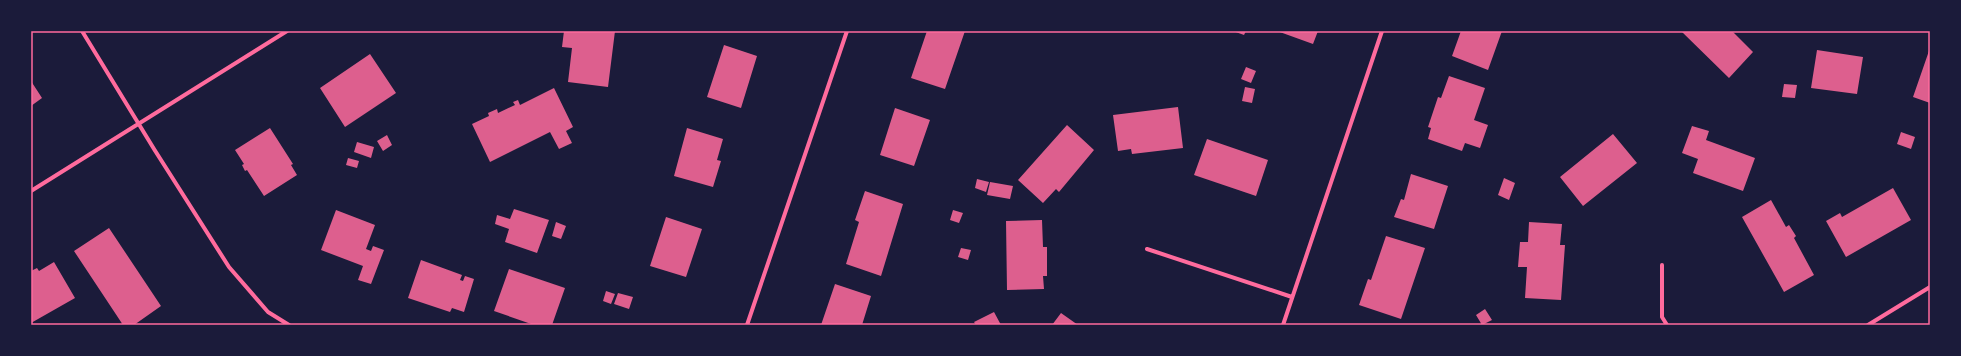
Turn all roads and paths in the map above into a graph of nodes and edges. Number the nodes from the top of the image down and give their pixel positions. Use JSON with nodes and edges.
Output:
{"nodes":[{"id":1,"x":82,"y":31,"type":"edge"},
{"id":2,"x":287,"y":31,"type":"edge"},
{"id":3,"x":847,"y":31,"type":"edge"},
{"id":4,"x":1382,"y":31,"type":"edge"},
{"id":5,"x":138,"y":123,"type":"junction"},
{"id":6,"x":31,"y":191,"type":"edge"},
{"id":7,"x":1147,"y":249,"type":"dead end"},
{"id":8,"x":1662,"y":265,"type":"dead end"},
{"id":9,"x":1930,"y":288,"type":"edge"},
{"id":10,"x":1292,"y":297,"type":"junction"},
{"id":11,"x":289,"y":325,"type":"edge"},
{"id":12,"x":747,"y":325,"type":"edge"},
{"id":13,"x":1283,"y":325,"type":"edge"},
{"id":14,"x":1667,"y":325,"type":"edge"},
{"id":15,"x":1868,"y":325,"type":"edge"}],
"edges":[{"from":1,"to":5,"type":"street"},
{"from":2,"to":5,"type":"street"},
{"from":3,"to":12,"type":"street"},
{"from":4,"to":10,"type":"street"},
{"from":5,"to":6,"type":"street"},
{"from":5,"to":11,"type":"street"},
{"from":7,"to":10,"type":"street"},
{"from":8,"to":14,"type":"street"},
{"from":9,"to":15,"type":"street"},
{"from":10,"to":13,"type":"street"}]}
